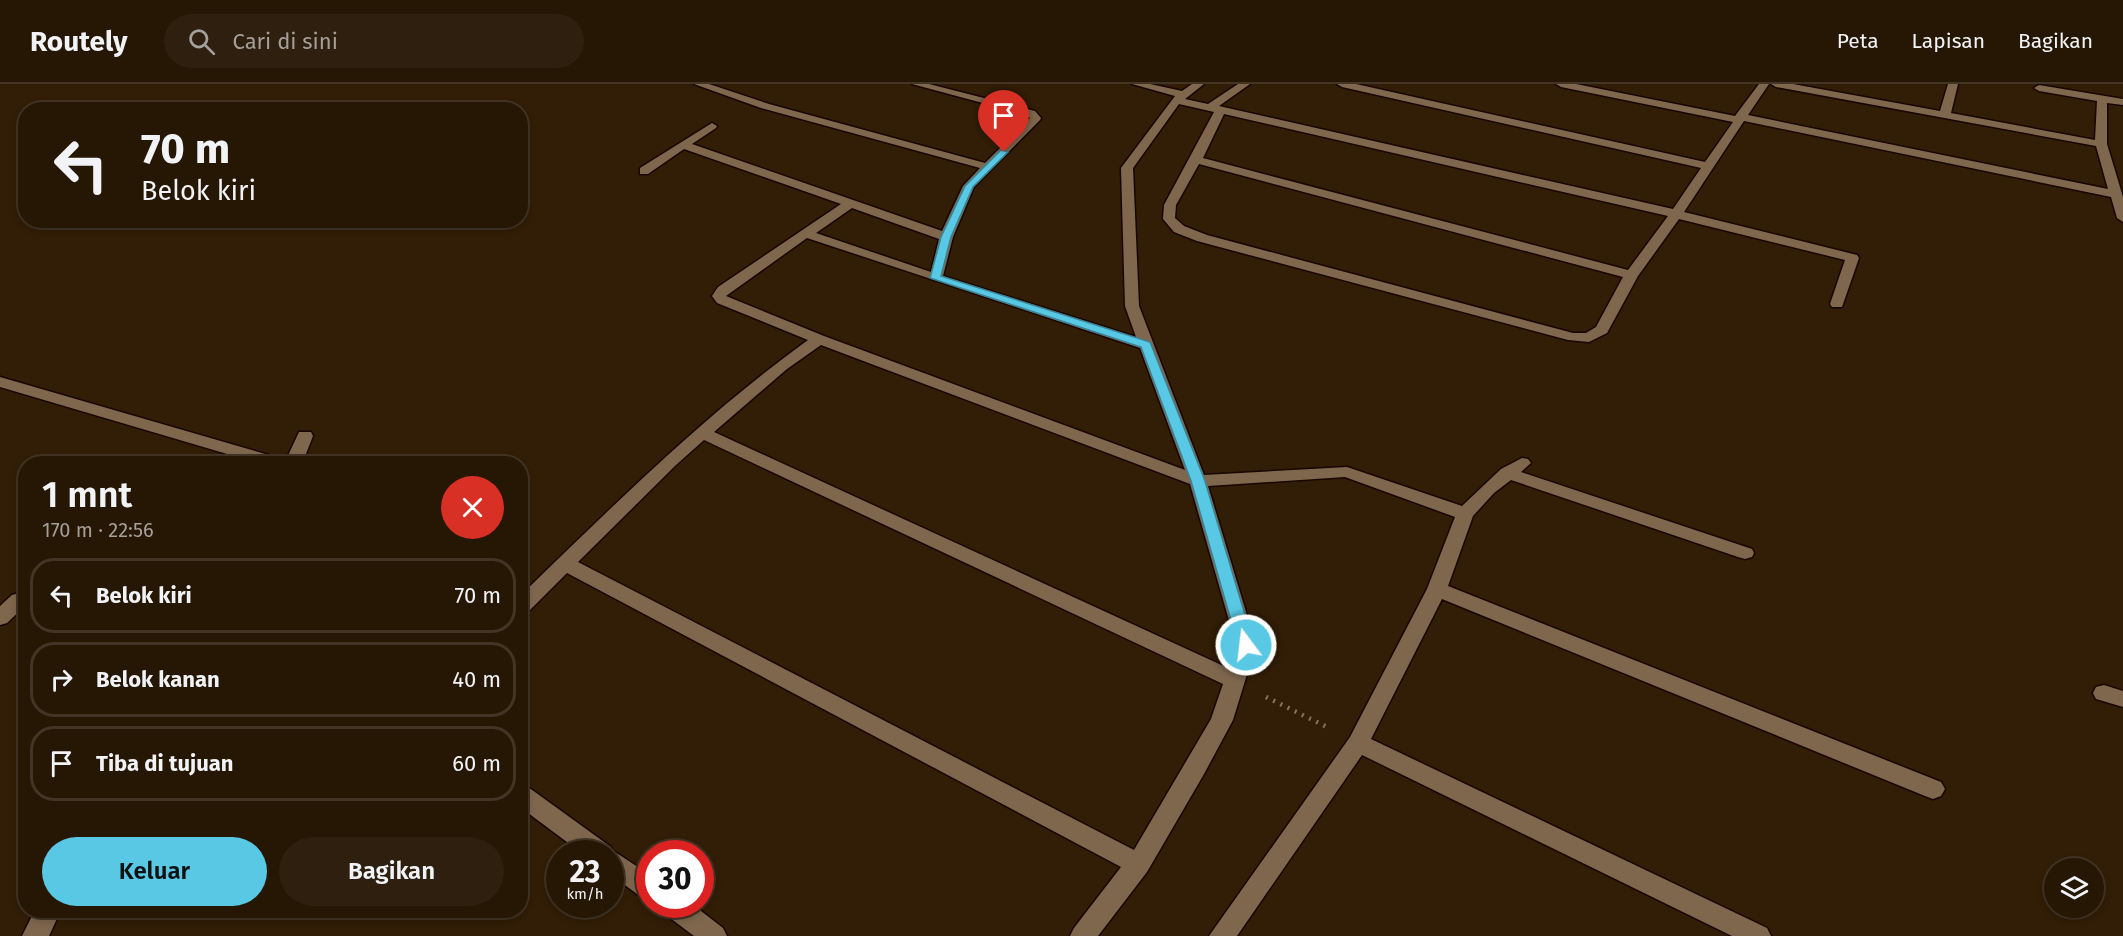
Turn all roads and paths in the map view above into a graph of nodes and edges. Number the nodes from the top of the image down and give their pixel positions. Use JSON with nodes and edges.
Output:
{"nodes":[{"id":1,"x":699,"y":84,"type":"edge"},
{"id":2,"x":917,"y":84,"type":"edge"},
{"id":3,"x":1137,"y":84,"type":"edge"},
{"id":4,"x":1199,"y":84,"type":"edge"},
{"id":5,"x":1245,"y":84,"type":"edge"},
{"id":6,"x":1342,"y":84,"type":"edge"},
{"id":7,"x":1561,"y":84,"type":"edge"},
{"id":8,"x":1764,"y":84,"type":"edge"},
{"id":9,"x":1776,"y":84,"type":"edge"},
{"id":10,"x":1953,"y":84,"type":"edge"},
{"id":11,"x":934,"y":86,"type":"edge"},
{"id":12,"x":2039,"y":88,"type":"dead end"},
{"id":13,"x":1180,"y":98,"type":"junction"},
{"id":14,"x":2102,"y":99,"type":"junction"},
{"id":15,"x":2123,"y":102,"type":"edge"},
{"id":16,"x":1216,"y":108,"type":"junction"},
{"id":17,"x":1945,"y":114,"type":"junction"},
{"id":18,"x":1739,"y":119,"type":"junction"},
{"id":19,"x":712,"y":126,"type":"dead end"},
{"id":20,"x":2101,"y":144,"type":"junction"},
{"id":21,"x":683,"y":145,"type":"junction"},
{"id":22,"x":1196,"y":160,"type":"junction"},
{"id":23,"x":1707,"y":166,"type":"junction"},
{"id":24,"x":988,"y":167,"type":"junction"},
{"id":25,"x":644,"y":171,"type":"dead end"},
{"id":26,"x":2115,"y":194,"type":"junction"},
{"id":27,"x":851,"y":203,"type":"junction"},
{"id":28,"x":1676,"y":214,"type":"junction"},
{"id":29,"x":2123,"y":218,"type":"edge"},
{"id":30,"x":804,"y":233,"type":"junction"},
{"id":31,"x":946,"y":237,"type":"junction"},
{"id":32,"x":1631,"y":275,"type":"junction"},
{"id":33,"x":936,"y":278,"type":"junction"},
{"id":34,"x":1837,"y":304,"type":"dead end"},
{"id":35,"x":819,"y":339,"type":"junction"},
{"id":36,"x":1146,"y":345,"type":"junction"},
{"id":37,"x":0,"y":382,"type":"edge"},
{"id":38,"x":702,"y":433,"type":"junction"},
{"id":39,"x":305,"y":436,"type":"dead end"},
{"id":40,"x":254,"y":456,"type":"edge"},
{"id":41,"x":296,"y":456,"type":"edge"},
{"id":42,"x":1522,"y":462,"type":"dead end"},
{"id":43,"x":1507,"y":473,"type":"junction"},
{"id":44,"x":1198,"y":481,"type":"junction"},
{"id":45,"x":1465,"y":514,"type":"junction"},
{"id":46,"x":1745,"y":553,"type":"dead end"},
{"id":47,"x":566,"y":564,"type":"junction"},
{"id":48,"x":1437,"y":589,"type":"junction"},
{"id":49,"x":15,"y":600,"type":"edge"},
{"id":50,"x":528,"y":600,"type":"edge"},
{"id":51,"x":0,"y":618,"type":"edge"},
{"id":52,"x":1234,"y":680,"type":"junction"},
{"id":53,"x":1358,"y":743,"type":"junction"},
{"id":54,"x":1933,"y":789,"type":"dead end"},
{"id":55,"x":528,"y":800,"type":"edge"},
{"id":56,"x":583,"y":840,"type":"edge"},
{"id":57,"x":1138,"y":864,"type":"junction"},
{"id":58,"x":45,"y":918,"type":"edge"},
{"id":59,"x":690,"y":918,"type":"edge"},
{"id":60,"x":1225,"y":935,"type":"edge"},
{"id":61,"x":35,"y":936,"type":"edge"},
{"id":62,"x":714,"y":936,"type":"edge"},
{"id":63,"x":1083,"y":936,"type":"edge"},
{"id":64,"x":1758,"y":936,"type":"edge"}],
"edges":[{"from":1,"to":24,"type":"street"},
{"from":2,"to":11,"type":"street"},
{"from":3,"to":13,"type":"street"},
{"from":4,"to":13,"type":"street"},
{"from":5,"to":16,"type":"street"},
{"from":6,"to":23,"type":"street"},
{"from":7,"to":18,"type":"street"},
{"from":8,"to":18,"type":"street"},
{"from":9,"to":17,"type":"street"},
{"from":10,"to":17,"type":"street"},
{"from":11,"to":24,"type":"street"},
{"from":12,"to":14,"type":"street"},
{"from":13,"to":16,"type":"street"},
{"from":13,"to":36,"type":"street"},
{"from":14,"to":15,"type":"street"},
{"from":14,"to":20,"type":"street"},
{"from":16,"to":22,"type":"street"},
{"from":16,"to":28,"type":"street"},
{"from":17,"to":20,"type":"street"},
{"from":18,"to":23,"type":"street"},
{"from":18,"to":26,"type":"street"},
{"from":19,"to":21,"type":"street"},
{"from":20,"to":26,"type":"street"},
{"from":21,"to":25,"type":"street"},
{"from":21,"to":27,"type":"street"},
{"from":22,"to":32,"type":"street"},
{"from":22,"to":32,"type":"street"},
{"from":23,"to":28,"type":"street"},
{"from":24,"to":31,"type":"street"},
{"from":26,"to":29,"type":"street"},
{"from":27,"to":30,"type":"street"},
{"from":27,"to":31,"type":"street"},
{"from":28,"to":32,"type":"street"},
{"from":28,"to":34,"type":"street"},
{"from":30,"to":33,"type":"street"},
{"from":30,"to":35,"type":"street"},
{"from":31,"to":33,"type":"street"},
{"from":33,"to":36,"type":"street"},
{"from":35,"to":38,"type":"street"},
{"from":35,"to":44,"type":"street"},
{"from":36,"to":44,"type":"street"},
{"from":37,"to":40,"type":"street"},
{"from":38,"to":47,"type":"street"},
{"from":38,"to":52,"type":"street"},
{"from":39,"to":41,"type":"street"},
{"from":42,"to":43,"type":"street"},
{"from":43,"to":45,"type":"street"},
{"from":43,"to":46,"type":"street"},
{"from":44,"to":45,"type":"street"},
{"from":44,"to":52,"type":"street"},
{"from":45,"to":48,"type":"street"},
{"from":47,"to":50,"type":"street"},
{"from":47,"to":57,"type":"street"},
{"from":48,"to":53,"type":"street"},
{"from":48,"to":54,"type":"street"},
{"from":49,"to":51,"type":"street"},
{"from":52,"to":53,"type":"path"},
{"from":52,"to":57,"type":"street"},
{"from":53,"to":60,"type":"street"},
{"from":53,"to":64,"type":"street"},
{"from":55,"to":56,"type":"street"},
{"from":57,"to":63,"type":"street"},
{"from":58,"to":61,"type":"street"},
{"from":59,"to":62,"type":"street"}]}
